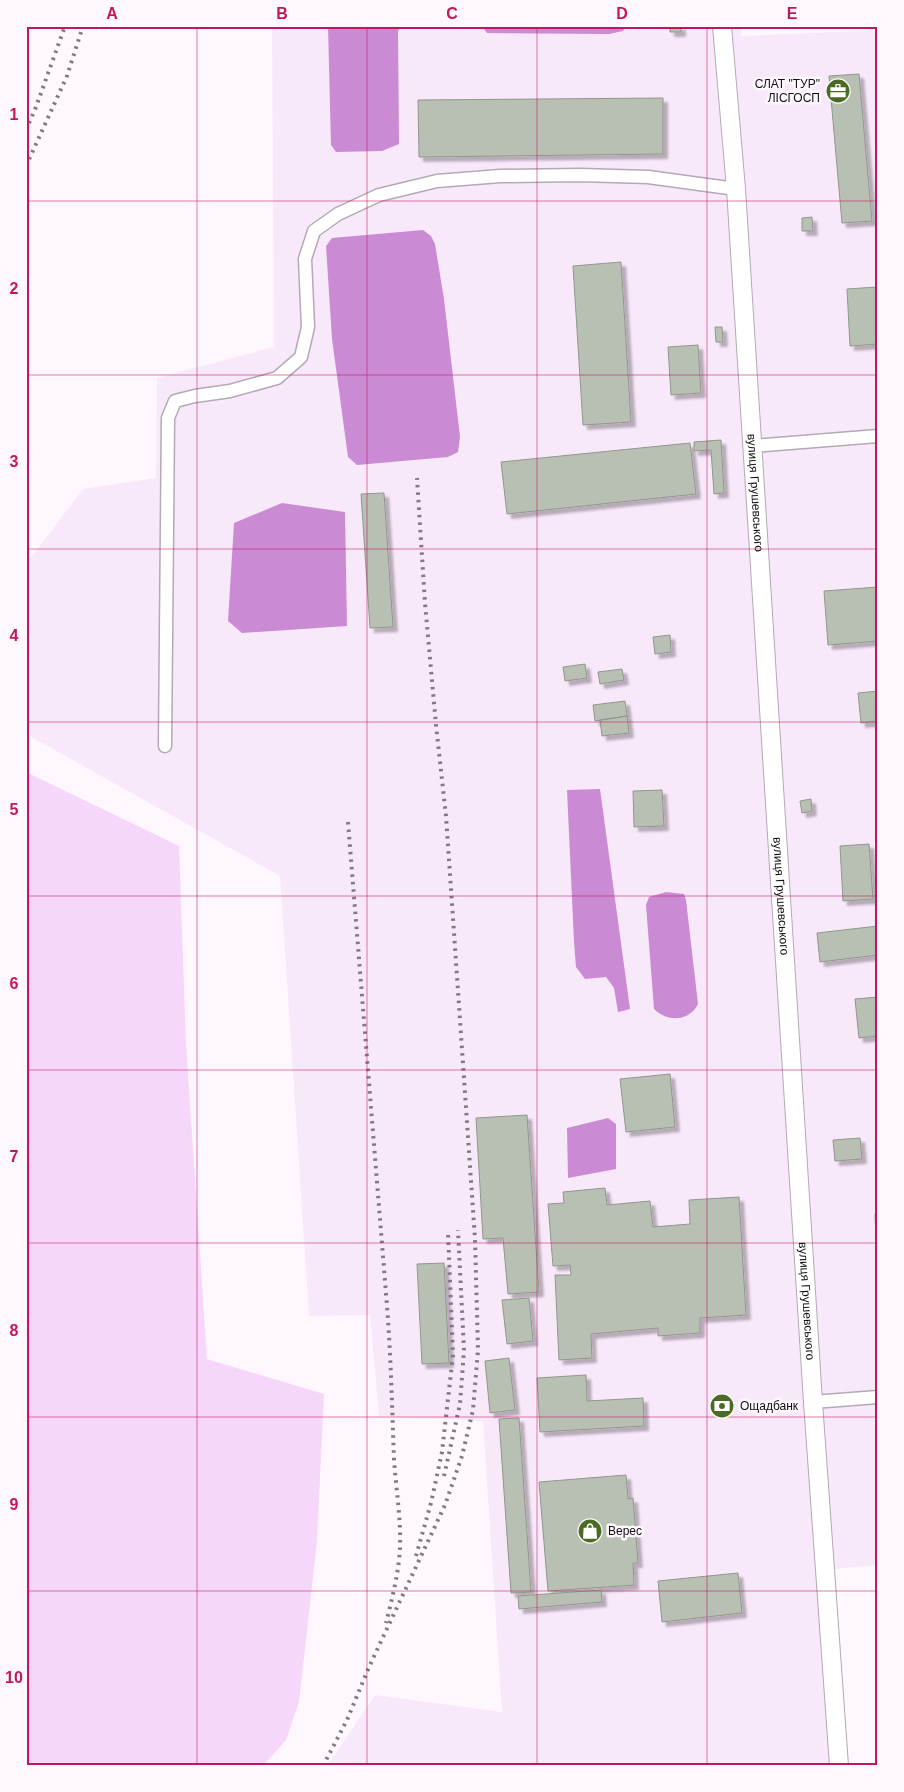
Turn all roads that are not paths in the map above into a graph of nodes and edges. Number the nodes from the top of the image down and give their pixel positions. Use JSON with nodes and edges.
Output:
{"nodes":[{"id":1,"x":722,"y":26,"type":"edge"},
{"id":2,"x":736,"y":189,"type":"junction"},
{"id":3,"x":878,"y":436,"type":"edge"},
{"id":4,"x":753,"y":446,"type":"junction"},
{"id":5,"x":165,"y":746,"type":"dead end"},
{"id":6,"x":878,"y":1397,"type":"edge"},
{"id":7,"x":813,"y":1402,"type":"junction"},
{"id":8,"x":839,"y":1766,"type":"edge"}],
"edges":[{"from":1,"to":2,"type":"street","name":"вулиця Грушевського"},
{"from":2,"to":4,"type":"street","name":"вулиця Грушевського"},
{"from":2,"to":5,"type":"street"},
{"from":3,"to":4,"type":"street"},
{"from":4,"to":7,"type":"street","name":"вулиця Грушевського"},
{"from":6,"to":7,"type":"street"},
{"from":7,"to":8,"type":"street","name":"вулиця Грушевського"}]}
